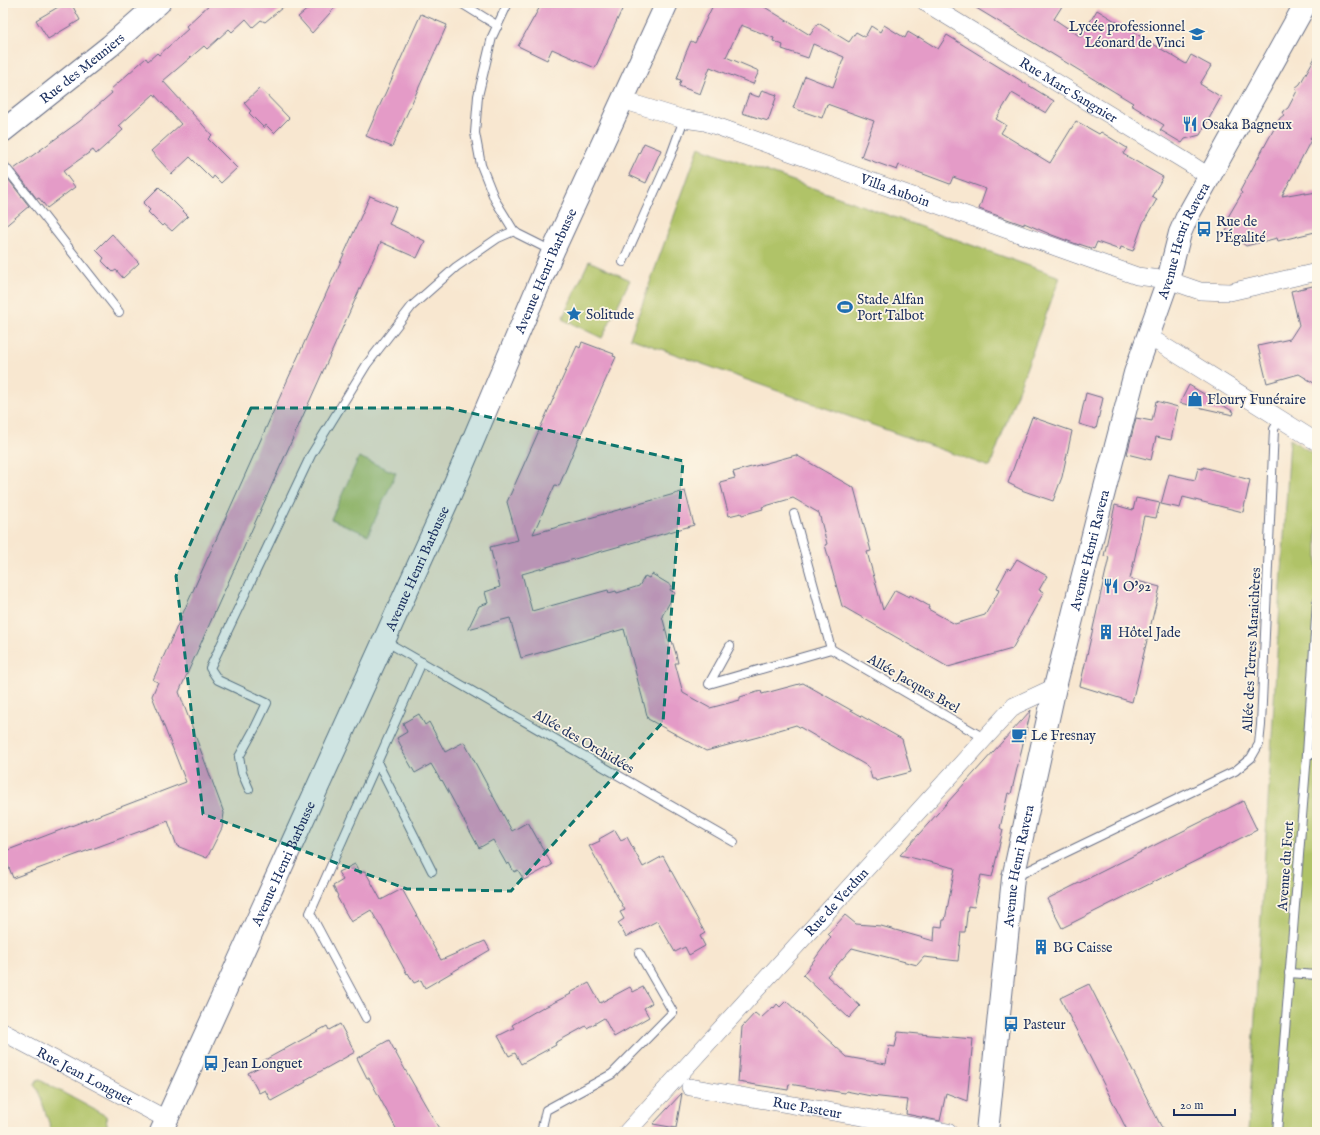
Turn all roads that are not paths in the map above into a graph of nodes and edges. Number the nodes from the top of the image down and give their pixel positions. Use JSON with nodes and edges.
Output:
{"nodes":[{"id":1,"x":159,"y":3,"type":"edge"},
{"id":2,"x":461,"y":3,"type":"edge"},
{"id":3,"x":508,"y":3,"type":"edge"},
{"id":4,"x":667,"y":3,"type":"edge"},
{"id":5,"x":926,"y":3,"type":"edge"},
{"id":6,"x":1306,"y":3,"type":"edge"},
{"id":7,"x":498,"y":26,"type":"junction"},
{"id":8,"x":622,"y":100,"type":"junction"},
{"id":9,"x":684,"y":119,"type":"junction"},
{"id":10,"x":3,"y":131,"type":"edge"},
{"id":11,"x":3,"y":164,"type":"edge"},
{"id":12,"x":1210,"y":177,"type":"junction"},
{"id":13,"x":514,"y":231,"type":"junction"},
{"id":14,"x":553,"y":252,"type":"junction"},
{"id":15,"x":623,"y":262,"type":"dead end"},
{"id":16,"x":1317,"y":272,"type":"edge"},
{"id":17,"x":1168,"y":280,"type":"junction"},
{"id":18,"x":119,"y":312,"type":"dead end"},
{"id":19,"x":1148,"y":336,"type":"junction"},
{"id":20,"x":1280,"y":419,"type":"junction"},
{"id":21,"x":1317,"y":442,"type":"edge"},
{"id":22,"x":794,"y":514,"type":"dead end"},
{"id":23,"x":1317,"y":602,"type":"edge"},
{"id":24,"x":384,"y":641,"type":"junction"},
{"id":25,"x":730,"y":646,"type":"dead end"},
{"id":26,"x":831,"y":649,"type":"junction"},
{"id":27,"x":422,"y":662,"type":"junction"},
{"id":28,"x":1055,"y":687,"type":"junction"},
{"id":29,"x":984,"y":738,"type":"junction"},
{"id":30,"x":1307,"y":754,"type":"junction"},
{"id":31,"x":1317,"y":754,"type":"edge"},
{"id":32,"x":377,"y":762,"type":"junction"},
{"id":33,"x":249,"y":790,"type":"dead end"},
{"id":34,"x":734,"y":842,"type":"dead end"},
{"id":35,"x":432,"y":871,"type":"dead end"},
{"id":36,"x":1013,"y":878,"type":"junction"},
{"id":37,"x":639,"y":953,"type":"dead end"},
{"id":38,"x":1290,"y":973,"type":"junction"},
{"id":39,"x":1317,"y":975,"type":"edge"},
{"id":40,"x":366,"y":1018,"type":"dead end"},
{"id":41,"x":3,"y":1032,"type":"edge"},
{"id":42,"x":690,"y":1087,"type":"dead end"},
{"id":43,"x":164,"y":1126,"type":"edge"},
{"id":44,"x":541,"y":1132,"type":"edge"},
{"id":45,"x":627,"y":1132,"type":"edge"},
{"id":46,"x":948,"y":1132,"type":"edge"},
{"id":47,"x":987,"y":1132,"type":"edge"},
{"id":48,"x":1277,"y":1132,"type":"edge"}],
"edges":[{"from":1,"to":10,"type":"street","name":"Rue des Meuniers"},
{"from":2,"to":7,"type":"lane"},
{"from":3,"to":7,"type":"lane"},
{"from":4,"to":8,"type":"street","name":"Avenue Henri Barbusse"},
{"from":5,"to":12,"type":"street","name":"Rue Marc Sangnier"},
{"from":6,"to":12,"type":"street","name":"Avenue Henri Ravera"},
{"from":7,"to":13,"type":"lane"},
{"from":8,"to":9,"type":"street","name":"Villa Auboin"},
{"from":8,"to":14,"type":"street","name":"Avenue Henri Barbusse"},
{"from":9,"to":15,"type":"lane"},
{"from":9,"to":17,"type":"street","name":"Villa Auboin"},
{"from":11,"to":18,"type":"lane"},
{"from":12,"to":17,"type":"street","name":"Avenue Henri Ravera"},
{"from":13,"to":14,"type":"lane"},
{"from":13,"to":33,"type":"lane"},
{"from":14,"to":24,"type":"street","name":"Avenue Henri Barbusse"},
{"from":16,"to":17,"type":"street","name":"Villa Auboin"},
{"from":17,"to":19,"type":"street","name":"Avenue Henri Ravera"},
{"from":19,"to":20,"type":"street"},
{"from":19,"to":28,"type":"street","name":"Avenue Henri Ravera"},
{"from":20,"to":21,"type":"street"},
{"from":20,"to":36,"type":"lane","name":"Allée des Terres Maraichères"},
{"from":22,"to":26,"type":"lane"},
{"from":23,"to":30,"type":"lane","name":"Avenue du Fort"},
{"from":24,"to":27,"type":"lane","name":"Allée des Orchidées"},
{"from":24,"to":43,"type":"street","name":"Avenue Henri Barbusse"},
{"from":25,"to":26,"type":"lane"},
{"from":26,"to":29,"type":"lane","name":"Allée Jacques Brel"},
{"from":27,"to":32,"type":"lane"},
{"from":27,"to":34,"type":"lane","name":"Allée des Orchidées"},
{"from":28,"to":29,"type":"street","name":"Rue de Verdun"},
{"from":28,"to":36,"type":"street","name":"Avenue Henri Ravera"},
{"from":29,"to":45,"type":"street","name":"Rue de Verdun"},
{"from":30,"to":31,"type":"lane"},
{"from":30,"to":38,"type":"lane","name":"Avenue du Fort"},
{"from":32,"to":35,"type":"lane"},
{"from":32,"to":40,"type":"lane"},
{"from":36,"to":47,"type":"street","name":"Avenue Henri Ravera"},
{"from":37,"to":44,"type":"lane"},
{"from":38,"to":39,"type":"lane"},
{"from":38,"to":48,"type":"lane","name":"Avenue du Fort"},
{"from":41,"to":43,"type":"street","name":"Rue Jean Longuet"},
{"from":42,"to":46,"type":"street","name":"Rue Pasteur"}]}
